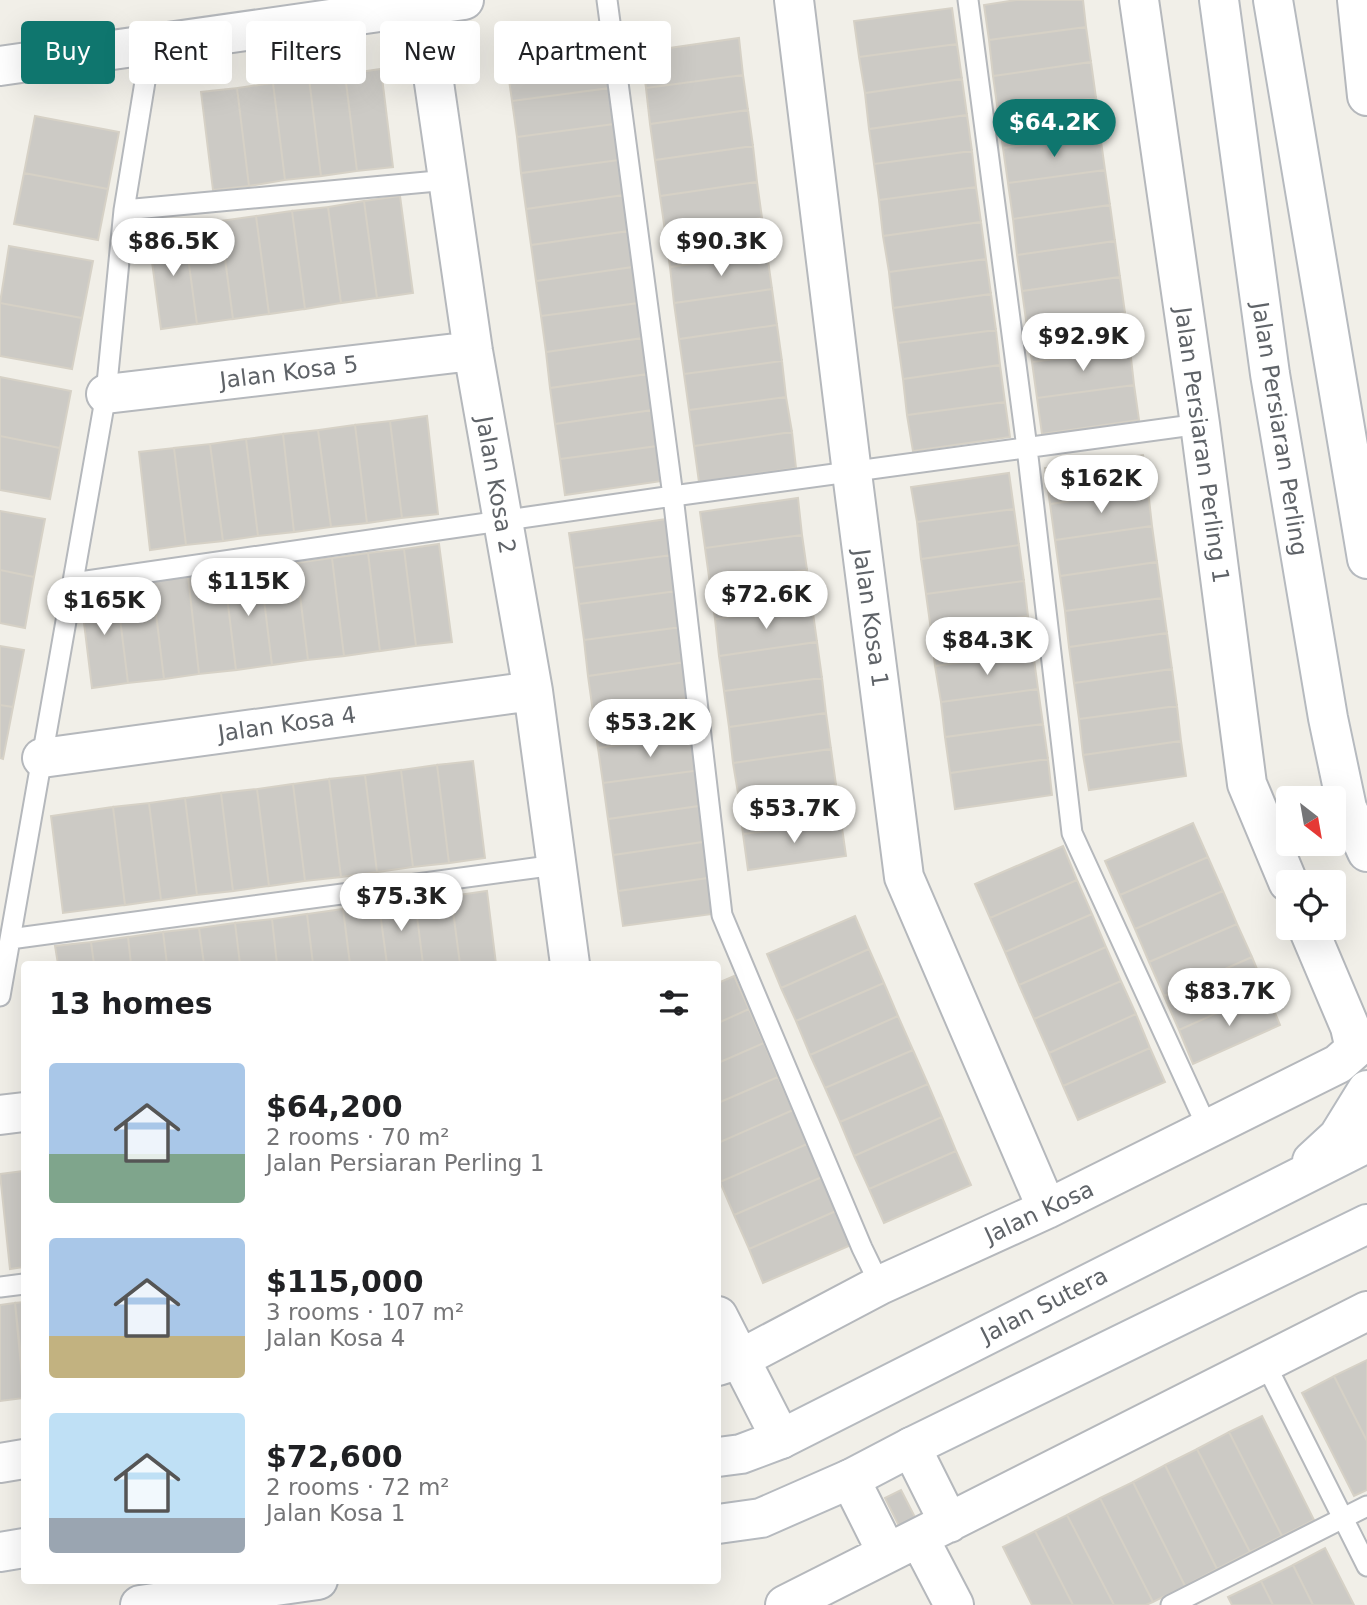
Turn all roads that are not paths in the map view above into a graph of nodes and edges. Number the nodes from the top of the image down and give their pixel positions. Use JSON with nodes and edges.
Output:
{"nodes":[{"id":1,"x":464,"y":0,"type":"edge"},
{"id":2,"x":607,"y":0,"type":"edge"},
{"id":3,"x":794,"y":0,"type":"edge"},
{"id":4,"x":968,"y":0,"type":"edge"},
{"id":5,"x":1139,"y":0,"type":"edge"},
{"id":6,"x":1219,"y":0,"type":"edge"},
{"id":7,"x":1273,"y":0,"type":"edge"},
{"id":8,"x":1357,"y":0,"type":"edge"},
{"id":9,"x":423,"y":3,"type":"edge"},
{"id":10,"x":232,"y":32,"type":"edge"},
{"id":11,"x":129,"y":48,"type":"edge"},
{"id":12,"x":0,"y":66,"type":"edge"},
{"id":13,"x":145,"y":84,"type":"edge"},
{"id":14,"x":1367,"y":96,"type":"edge"},
{"id":15,"x":448,"y":180,"type":"junction"},
{"id":16,"x":124,"y":210,"type":"junction"},
{"id":17,"x":472,"y":351,"type":"junction"},
{"id":18,"x":106,"y":394,"type":"junction"},
{"id":19,"x":1200,"y":424,"type":"junction"},
{"id":20,"x":1027,"y":448,"type":"junction"},
{"id":21,"x":852,"y":473,"type":"junction"},
{"id":22,"x":673,"y":496,"type":"junction"},
{"id":23,"x":502,"y":522,"type":"junction"},
{"id":24,"x":1367,"y":559,"type":"edge"},
{"id":25,"x":73,"y":583,"type":"junction"},
{"id":26,"x":533,"y":691,"type":"junction"},
{"id":27,"x":42,"y":758,"type":"junction"},
{"id":28,"x":1367,"y":852,"type":"edge"},
{"id":29,"x":556,"y":865,"type":"junction"},
{"id":30,"x":1284,"y":870,"type":"edge"},
{"id":31,"x":10,"y":939,"type":"junction"},
{"id":32,"x":1313,"y":940,"type":"edge"},
{"id":33,"x":570,"y":961,"type":"edge"},
{"id":34,"x":0,"y":996,"type":"edge"},
{"id":35,"x":1367,"y":1090,"type":"edge"},
{"id":36,"x":21,"y":1112,"type":"edge"},
{"id":37,"x":0,"y":1115,"type":"edge"},
{"id":38,"x":1208,"y":1129,"type":"junction"},
{"id":39,"x":1367,"y":1143,"type":"edge"},
{"id":40,"x":1292,"y":1180,"type":"junction"},
{"id":41,"x":1047,"y":1209,"type":"junction"},
{"id":42,"x":1367,"y":1224,"type":"edge"},
{"id":43,"x":21,"y":1284,"type":"edge"},
{"id":44,"x":880,"y":1285,"type":"junction"},
{"id":45,"x":0,"y":1287,"type":"edge"},
{"id":46,"x":1367,"y":1311,"type":"edge"},
{"id":47,"x":721,"y":1329,"type":"edge"},
{"id":48,"x":729,"y":1363,"type":"edge"},
{"id":49,"x":1265,"y":1363,"type":"junction"},
{"id":50,"x":781,"y":1439,"type":"junction"},
{"id":51,"x":911,"y":1447,"type":"junction"},
{"id":52,"x":721,"y":1457,"type":"edge"},
{"id":53,"x":21,"y":1459,"type":"edge"},
{"id":54,"x":0,"y":1462,"type":"edge"},
{"id":55,"x":850,"y":1479,"type":"junction"},
{"id":56,"x":1367,"y":1506,"type":"edge"},
{"id":57,"x":1343,"y":1518,"type":"junction"},
{"id":58,"x":721,"y":1524,"type":"edge"},
{"id":59,"x":918,"y":1538,"type":"junction"},
{"id":60,"x":21,"y":1548,"type":"edge"},
{"id":61,"x":0,"y":1552,"type":"edge"},
{"id":62,"x":1367,"y":1566,"type":"edge"},
{"id":63,"x":290,"y":1584,"type":"edge"},
{"id":64,"x":140,"y":1605,"type":"edge"},
{"id":65,"x":785,"y":1605,"type":"edge"},
{"id":66,"x":954,"y":1605,"type":"edge"},
{"id":67,"x":1171,"y":1605,"type":"edge"}],
"edges":[{"from":1,"to":9,"type":"street"},
{"from":2,"to":22,"type":"lane"},
{"from":3,"to":21,"type":"street","name":"Jalan Kosa 1"},
{"from":4,"to":20,"type":"lane"},
{"from":5,"to":19,"type":"street","name":"Jalan Persiaran Perling 1"},
{"from":6,"to":28,"type":"street","name":"Jalan Persiaran Perling"},
{"from":7,"to":24,"type":"street"},
{"from":8,"to":14,"type":"street"},
{"from":9,"to":10,"type":"street"},
{"from":9,"to":15,"type":"street","name":"Jalan Kosa 2"},
{"from":11,"to":12,"type":"street"},
{"from":13,"to":16,"type":"lane"},
{"from":15,"to":16,"type":"lane"},
{"from":15,"to":17,"type":"street","name":"Jalan Kosa 2"},
{"from":16,"to":18,"type":"lane"},
{"from":17,"to":18,"type":"street","name":"Jalan Kosa 5"},
{"from":17,"to":23,"type":"street","name":"Jalan Kosa 2"},
{"from":18,"to":25,"type":"lane"},
{"from":19,"to":20,"type":"lane"},
{"from":19,"to":30,"type":"street","name":"Jalan Persiaran Perling 1"},
{"from":20,"to":21,"type":"lane"},
{"from":20,"to":38,"type":"lane"},
{"from":21,"to":22,"type":"lane"},
{"from":21,"to":41,"type":"street","name":"Jalan Kosa 1"},
{"from":22,"to":23,"type":"lane"},
{"from":22,"to":44,"type":"lane"},
{"from":23,"to":25,"type":"lane"},
{"from":23,"to":26,"type":"street","name":"Jalan Kosa 2"},
{"from":25,"to":27,"type":"lane"},
{"from":26,"to":27,"type":"street","name":"Jalan Kosa 4"},
{"from":26,"to":29,"type":"street","name":"Jalan Kosa 2"},
{"from":27,"to":31,"type":"lane"},
{"from":29,"to":31,"type":"lane"},
{"from":29,"to":33,"type":"street","name":"Jalan Kosa 2"},
{"from":31,"to":34,"type":"lane"},
{"from":32,"to":38,"type":"street","name":"Jalan Kosa"},
{"from":35,"to":40,"type":"street"},
{"from":36,"to":37,"type":"street"},
{"from":38,"to":41,"type":"street","name":"Jalan Kosa"},
{"from":39,"to":40,"type":"street","name":"Jalan Sutera"},
{"from":40,"to":50,"type":"street","name":"Jalan Sutera"},
{"from":41,"to":44,"type":"street","name":"Jalan Kosa"},
{"from":42,"to":51,"type":"street"},
{"from":43,"to":45,"type":"lane"},
{"from":44,"to":48,"type":"street","name":"Jalan Kosa"},
{"from":46,"to":49,"type":"street"},
{"from":47,"to":48,"type":"street"},
{"from":48,"to":50,"type":"street"},
{"from":49,"to":57,"type":"lane"},
{"from":49,"to":59,"type":"street"},
{"from":50,"to":52,"type":"street","name":"Jalan Sutera"},
{"from":51,"to":55,"type":"street"},
{"from":51,"to":59,"type":"street"},
{"from":53,"to":54,"type":"street"},
{"from":55,"to":58,"type":"street"},
{"from":55,"to":59,"type":"street"},
{"from":56,"to":57,"type":"lane"},
{"from":57,"to":62,"type":"lane"},
{"from":57,"to":67,"type":"lane"},
{"from":59,"to":65,"type":"street"},
{"from":59,"to":66,"type":"street"},
{"from":60,"to":61,"type":"street"},
{"from":63,"to":64,"type":"street"}]}
